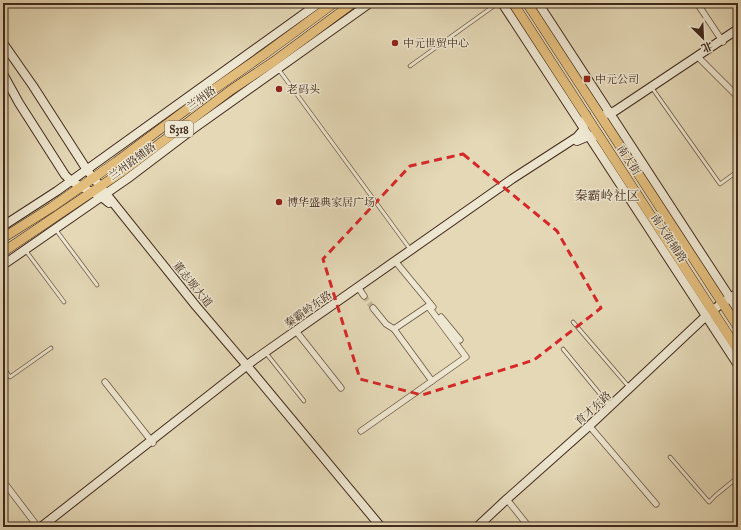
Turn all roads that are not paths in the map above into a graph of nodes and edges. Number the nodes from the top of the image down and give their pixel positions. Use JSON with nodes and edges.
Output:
{"nodes":[{"id":1,"x":319,"y":3,"type":"edge"},
{"id":2,"x":334,"y":3,"type":"edge"},
{"id":3,"x":353,"y":3,"type":"edge"},
{"id":4,"x":370,"y":3,"type":"edge"},
{"id":5,"x":498,"y":3,"type":"edge"},
{"id":6,"x":502,"y":3,"type":"edge"},
{"id":7,"x":513,"y":3,"type":"edge"},
{"id":8,"x":527,"y":3,"type":"edge"},
{"id":9,"x":697,"y":3,"type":"edge"},
{"id":10,"x":540,"y":4,"type":"edge"},
{"id":11,"x":738,"y":29,"type":"edge"},
{"id":12,"x":738,"y":32,"type":"edge"},
{"id":13,"x":722,"y":41,"type":"junction"},
{"id":14,"x":3,"y":43,"type":"edge"},
{"id":15,"x":698,"y":57,"type":"junction"},
{"id":16,"x":276,"y":66,"type":"junction"},
{"id":17,"x":410,"y":66,"type":"dead end"},
{"id":18,"x":3,"y":74,"type":"edge"},
{"id":19,"x":652,"y":88,"type":"junction"},
{"id":20,"x":738,"y":97,"type":"edge"},
{"id":21,"x":597,"y":111,"type":"junction"},
{"id":22,"x":586,"y":115,"type":"junction"},
{"id":23,"x":611,"y":115,"type":"junction"},
{"id":24,"x":583,"y":128,"type":"junction"},
{"id":25,"x":609,"y":128,"type":"junction"},
{"id":26,"x":589,"y":136,"type":"junction"},
{"id":27,"x":599,"y":136,"type":"junction"},
{"id":28,"x":87,"y":170,"type":"junction"},
{"id":29,"x":738,"y":171,"type":"edge"},
{"id":30,"x":94,"y":178,"type":"junction"},
{"id":31,"x":71,"y":181,"type":"junction"},
{"id":32,"x":81,"y":187,"type":"junction"},
{"id":33,"x":96,"y":189,"type":"junction"},
{"id":34,"x":104,"y":195,"type":"junction"},
{"id":35,"x":3,"y":226,"type":"edge"},
{"id":36,"x":55,"y":229,"type":"junction"},
{"id":37,"x":3,"y":238,"type":"edge"},
{"id":38,"x":25,"y":249,"type":"junction"},
{"id":39,"x":412,"y":251,"type":"junction"},
{"id":40,"x":3,"y":252,"type":"edge"},
{"id":41,"x":396,"y":262,"type":"junction"},
{"id":42,"x":3,"y":265,"type":"edge"},
{"id":43,"x":97,"y":285,"type":"dead end"},
{"id":44,"x":738,"y":293,"type":"edge"},
{"id":45,"x":64,"y":302,"type":"dead end"},
{"id":46,"x":730,"y":302,"type":"edge"},
{"id":47,"x":373,"y":308,"type":"tunnel mouth"},
{"id":48,"x":738,"y":310,"type":"edge"},
{"id":49,"x":711,"y":315,"type":"junction"},
{"id":50,"x":573,"y":322,"type":"dead end"},
{"id":51,"x":738,"y":327,"type":"edge"},
{"id":52,"x":394,"y":329,"type":"junction"},
{"id":53,"x":297,"y":332,"type":"junction"},
{"id":54,"x":460,"y":340,"type":"dead end"},
{"id":55,"x":51,"y":348,"type":"dead end"},
{"id":56,"x":563,"y":349,"type":"dead end"},
{"id":57,"x":738,"y":350,"type":"edge"},
{"id":58,"x":266,"y":353,"type":"junction"},
{"id":59,"x":738,"y":365,"type":"edge"},
{"id":60,"x":3,"y":368,"type":"edge"},
{"id":61,"x":246,"y":368,"type":"junction"},
{"id":62,"x":432,"y":381,"type":"junction"},
{"id":63,"x":105,"y":382,"type":"dead end"},
{"id":64,"x":341,"y":388,"type":"dead end"},
{"id":65,"x":630,"y":388,"type":"junction"},
{"id":66,"x":304,"y":401,"type":"dead end"},
{"id":67,"x":610,"y":407,"type":"junction"},
{"id":68,"x":592,"y":429,"type":"junction"},
{"id":69,"x":360,"y":431,"type":"dead end"},
{"id":70,"x":152,"y":442,"type":"junction"},
{"id":71,"x":670,"y":457,"type":"dead end"},
{"id":72,"x":738,"y":476,"type":"edge"},
{"id":73,"x":3,"y":481,"type":"edge"},
{"id":74,"x":509,"y":502,"type":"junction"},
{"id":75,"x":656,"y":504,"type":"dead end"},
{"id":76,"x":38,"y":527,"type":"edge"},
{"id":77,"x":41,"y":527,"type":"edge"},
{"id":78,"x":46,"y":527,"type":"edge"},
{"id":79,"x":377,"y":527,"type":"edge"},
{"id":80,"x":381,"y":527,"type":"edge"},
{"id":81,"x":477,"y":527,"type":"edge"},
{"id":82,"x":482,"y":527,"type":"edge"},
{"id":83,"x":529,"y":527,"type":"edge"}],
"edges":[{"from":1,"to":28,"type":"street","name":"兰州路辅路"},
{"from":2,"to":30,"type":"main road","name":"兰州路","number":"S318"},
{"from":3,"to":16,"type":"main road","name":"兰州路","number":"S318"},
{"from":4,"to":16,"type":"street","name":"兰州路辅路"},
{"from":5,"to":17,"type":"lane"},
{"from":6,"to":24,"type":"street","name":"南大街辅路"},
{"from":7,"to":22,"type":"main road","name":"南大街"},
{"from":8,"to":21,"type":"main road","name":"南大街"},
{"from":9,"to":13,"type":"street"},
{"from":10,"to":23,"type":"street","name":"南大街辅路"},
{"from":11,"to":13,"type":"street"},
{"from":12,"to":13,"type":"street"},
{"from":13,"to":15,"type":"street"},
{"from":14,"to":28,"type":"street","name":"董志塬大道"},
{"from":15,"to":19,"type":"street"},
{"from":15,"to":20,"type":"street"},
{"from":16,"to":33,"type":"main road","name":"兰州路","number":"S318"},
{"from":16,"to":34,"type":"street","name":"兰州路辅路"},
{"from":16,"to":39,"type":"lane"},
{"from":18,"to":31,"type":"street","name":"董志塬大道"},
{"from":19,"to":23,"type":"street"},
{"from":19,"to":29,"type":"lane"},
{"from":21,"to":23,"type":"street"},
{"from":21,"to":25,"type":"main road","name":"南大街"},
{"from":22,"to":24,"type":"street"},
{"from":22,"to":27,"type":"main road","name":"南大街"},
{"from":23,"to":25,"type":"street"},
{"from":23,"to":46,"type":"street","name":"南大街辅路"},
{"from":24,"to":26,"type":"street","name":"南大街辅路"},
{"from":24,"to":39,"type":"street","name":"秦霸岭东路"},
{"from":25,"to":46,"type":"main road","name":"南大街"},
{"from":26,"to":27,"type":"street","name":"秦霸岭东路"},
{"from":26,"to":39,"type":"street","name":"秦霸岭东路"},
{"from":26,"to":49,"type":"street","name":"南大街辅路"},
{"from":27,"to":49,"type":"main road","name":"南大街"},
{"from":28,"to":30,"type":"street","name":"董志塬大道"},
{"from":28,"to":31,"type":"street","name":"兰州路辅路"},
{"from":30,"to":32,"type":"main road","name":"兰州路","number":"S318"},
{"from":30,"to":33,"type":"street","name":"董志塬大道"},
{"from":31,"to":32,"type":"street","name":"董志塬大道"},
{"from":31,"to":35,"type":"street","name":"兰州路辅路"},
{"from":32,"to":33,"type":"street","name":"董志塬大道"},
{"from":32,"to":37,"type":"main road","name":"兰州路","number":"S318"},
{"from":33,"to":34,"type":"street","name":"董志塬大道"},
{"from":33,"to":40,"type":"main road","name":"兰州路","number":"S318"},
{"from":34,"to":36,"type":"street","name":"兰州路辅路"},
{"from":34,"to":61,"type":"street","name":"董志塬大道"},
{"from":36,"to":38,"type":"street","name":"兰州路辅路"},
{"from":36,"to":43,"type":"lane"},
{"from":38,"to":42,"type":"street","name":"兰州路辅路"},
{"from":38,"to":45,"type":"lane"},
{"from":39,"to":41,"type":"street","name":"秦霸岭东路"},
{"from":41,"to":53,"type":"street","name":"秦霸岭东路"},
{"from":41,"to":54,"type":"street"},
{"from":44,"to":46,"type":"street","name":"育才东路"},
{"from":46,"to":48,"type":"street","name":"南大街辅路"},
{"from":46,"to":49,"type":"street","name":"育才东路"},
{"from":46,"to":51,"type":"main road","name":"南大街"},
{"from":47,"to":52,"type":"street"},
{"from":49,"to":57,"type":"main road","name":"南大街"},
{"from":49,"to":59,"type":"street","name":"南大街辅路"},
{"from":49,"to":65,"type":"street","name":"育才东路"},
{"from":49,"to":68,"type":"street","name":"育才东路"},
{"from":50,"to":65,"type":"lane"},
{"from":52,"to":62,"type":"street"},
{"from":52,"to":62,"type":"street"},
{"from":53,"to":58,"type":"street","name":"秦霸岭东路"},
{"from":53,"to":64,"type":"street"},
{"from":55,"to":60,"type":"lane"},
{"from":56,"to":67,"type":"lane"},
{"from":58,"to":61,"type":"street","name":"秦霸岭东路"},
{"from":58,"to":66,"type":"lane"},
{"from":61,"to":70,"type":"street","name":"秦霸岭东路"},
{"from":61,"to":79,"type":"street","name":"董志塬大道"},
{"from":61,"to":80,"type":"street","name":"董志塬大道"},
{"from":62,"to":69,"type":"street"},
{"from":63,"to":70,"type":"street"},
{"from":65,"to":67,"type":"street","name":"育才东路"},
{"from":67,"to":81,"type":"street","name":"育才东路"},
{"from":68,"to":74,"type":"street","name":"育才东路"},
{"from":68,"to":75,"type":"street"},
{"from":70,"to":77,"type":"street","name":"秦霸岭东路"},
{"from":70,"to":78,"type":"street","name":"秦霸岭东路"},
{"from":71,"to":72,"type":"lane"},
{"from":73,"to":76,"type":"street"},
{"from":74,"to":82,"type":"street","name":"育才东路"},
{"from":74,"to":83,"type":"street"}]}
